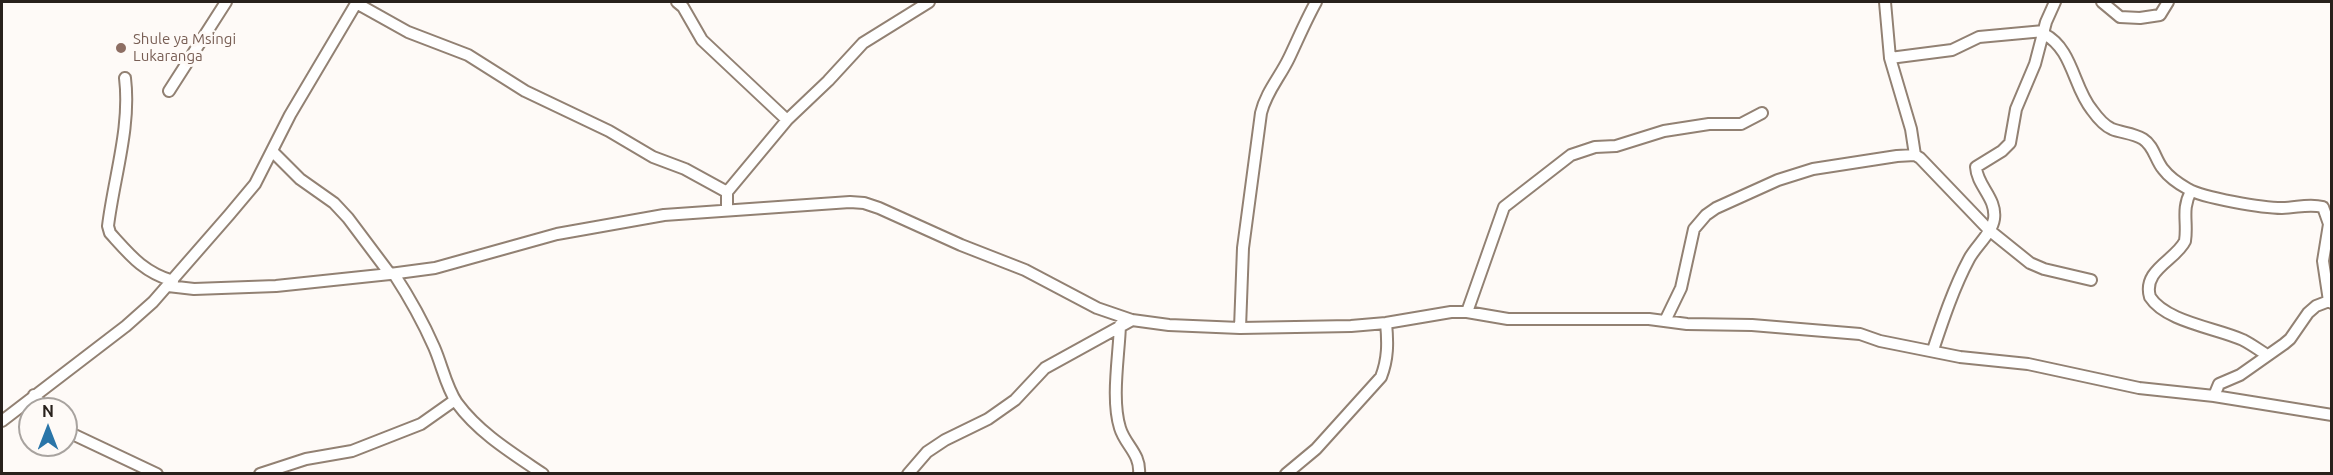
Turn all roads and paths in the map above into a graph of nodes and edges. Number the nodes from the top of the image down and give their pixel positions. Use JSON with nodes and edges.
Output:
{"nodes":[{"id":1,"x":226,"y":2,"type":"edge"},
{"id":2,"x":677,"y":2,"type":"edge"},
{"id":3,"x":929,"y":2,"type":"edge"},
{"id":4,"x":1316,"y":2,"type":"edge"},
{"id":5,"x":1885,"y":2,"type":"edge"},
{"id":6,"x":2055,"y":2,"type":"edge"},
{"id":7,"x":2102,"y":2,"type":"edge"},
{"id":8,"x":2168,"y":2,"type":"edge"},
{"id":9,"x":352,"y":5,"type":"edge"},
{"id":10,"x":2044,"y":33,"type":"junction"},
{"id":11,"x":1890,"y":58,"type":"junction"},
{"id":12,"x":124,"y":78,"type":"dead end"},
{"id":13,"x":169,"y":91,"type":"dead end"},
{"id":14,"x":1762,"y":113,"type":"dead end"},
{"id":15,"x":787,"y":120,"type":"junction"},
{"id":16,"x":273,"y":152,"type":"junction"},
{"id":17,"x":1915,"y":155,"type":"junction"},
{"id":18,"x":727,"y":192,"type":"junction"},
{"id":19,"x":2191,"y":192,"type":"junction"},
{"id":20,"x":727,"y":209,"type":"junction"},
{"id":21,"x":1989,"y":230,"type":"junction"},
{"id":22,"x":392,"y":274,"type":"junction"},
{"id":23,"x":2091,"y":279,"type":"dead end"},
{"id":24,"x":170,"y":284,"type":"junction"},
{"id":25,"x":2330,"y":302,"type":"edge"},
{"id":26,"x":1467,"y":312,"type":"junction"},
{"id":27,"x":1132,"y":320,"type":"junction"},
{"id":28,"x":1665,"y":321,"type":"junction"},
{"id":29,"x":1386,"y":323,"type":"junction"},
{"id":30,"x":1120,"y":325,"type":"junction"},
{"id":31,"x":1240,"y":328,"type":"junction"},
{"id":32,"x":1933,"y":350,"type":"junction"},
{"id":33,"x":2267,"y":355,"type":"junction"},
{"id":34,"x":34,"y":395,"type":"joint"},
{"id":35,"x":2214,"y":396,"type":"junction"},
{"id":36,"x":455,"y":400,"type":"junction"},
{"id":37,"x":2331,"y":415,"type":"edge"},
{"id":38,"x":2,"y":421,"type":"edge"},
{"id":39,"x":78,"y":437,"type":"edge"},
{"id":40,"x":157,"y":474,"type":"edge"},
{"id":41,"x":260,"y":474,"type":"edge"},
{"id":42,"x":543,"y":474,"type":"edge"},
{"id":43,"x":908,"y":474,"type":"edge"},
{"id":44,"x":1139,"y":474,"type":"edge"},
{"id":45,"x":1286,"y":474,"type":"edge"}],
"edges":[{"from":1,"to":13,"type":"street"},
{"from":2,"to":15,"type":"street"},
{"from":3,"to":15,"type":"street"},
{"from":4,"to":31,"type":"street"},
{"from":5,"to":11,"type":"street"},
{"from":6,"to":10,"type":"street"},
{"from":7,"to":8,"type":"street"},
{"from":9,"to":16,"type":"street"},
{"from":9,"to":18,"type":"street"},
{"from":10,"to":11,"type":"street"},
{"from":10,"to":19,"type":"street"},
{"from":10,"to":21,"type":"street"},
{"from":11,"to":17,"type":"street"},
{"from":12,"to":24,"type":"street"},
{"from":14,"to":26,"type":"street"},
{"from":15,"to":18,"type":"street"},
{"from":16,"to":22,"type":"street"},
{"from":16,"to":24,"type":"street"},
{"from":17,"to":21,"type":"street"},
{"from":17,"to":28,"type":"street"},
{"from":18,"to":20,"type":"street"},
{"from":19,"to":25,"type":"street"},
{"from":19,"to":33,"type":"street"},
{"from":20,"to":22,"type":"street"},
{"from":20,"to":27,"type":"street"},
{"from":21,"to":23,"type":"street"},
{"from":21,"to":32,"type":"street"},
{"from":22,"to":24,"type":"street"},
{"from":22,"to":36,"type":"street"},
{"from":24,"to":34,"type":"street"},
{"from":25,"to":33,"type":"street"},
{"from":26,"to":28,"type":"street"},
{"from":26,"to":29,"type":"street"},
{"from":27,"to":30,"type":"street"},
{"from":27,"to":31,"type":"street"},
{"from":28,"to":32,"type":"street"},
{"from":29,"to":31,"type":"street"},
{"from":29,"to":45,"type":"street"},
{"from":30,"to":43,"type":"street"},
{"from":30,"to":44,"type":"street"},
{"from":32,"to":35,"type":"street"},
{"from":33,"to":35,"type":"street"},
{"from":34,"to":38,"type":"street"},
{"from":35,"to":37,"type":"street"},
{"from":36,"to":41,"type":"street"},
{"from":36,"to":42,"type":"street"},
{"from":39,"to":40,"type":"street"}]}
